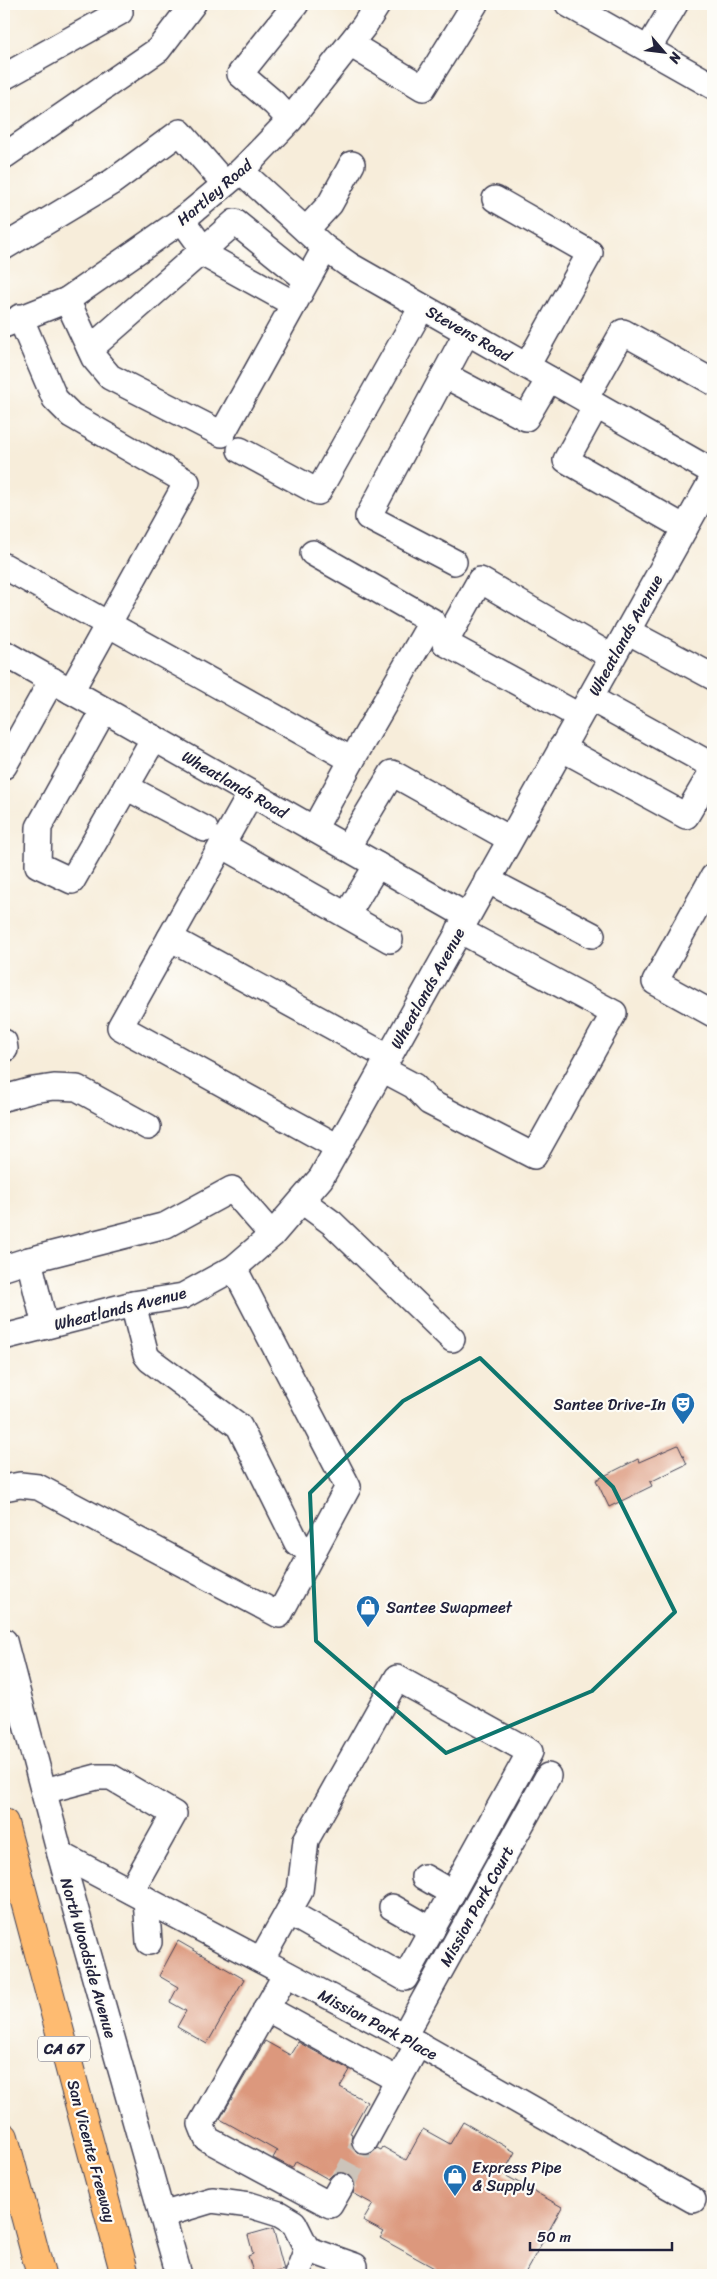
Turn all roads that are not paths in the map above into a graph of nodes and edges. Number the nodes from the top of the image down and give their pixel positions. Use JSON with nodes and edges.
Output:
{"nodes":[{"id":1,"x":193,"y":4,"type":"edge"},
{"id":2,"x":296,"y":4,"type":"edge"},
{"id":3,"x":378,"y":4,"type":"edge"},
{"id":4,"x":475,"y":4,"type":"edge"},
{"id":5,"x":568,"y":4,"type":"edge"},
{"id":6,"x":675,"y":4,"type":"edge"},
{"id":7,"x":120,"y":7,"type":"edge"},
{"id":8,"x":350,"y":44,"type":"junction"},
{"id":9,"x":648,"y":49,"type":"junction"},
{"id":10,"x":4,"y":77,"type":"edge"},
{"id":11,"x":713,"y":86,"type":"edge"},
{"id":12,"x":290,"y":120,"type":"junction"},
{"id":13,"x":4,"y":156,"type":"edge"},
{"id":14,"x":352,"y":164,"type":"dead end"},
{"id":15,"x":233,"y":177,"type":"junction"},
{"id":16,"x":495,"y":199,"type":"dead end"},
{"id":17,"x":182,"y":220,"type":"junction"},
{"id":18,"x":306,"y":230,"type":"junction"},
{"id":19,"x":4,"y":247,"type":"edge"},
{"id":20,"x":325,"y":248,"type":"junction"},
{"id":21,"x":203,"y":249,"type":"junction"},
{"id":22,"x":307,"y":280,"type":"junction"},
{"id":23,"x":67,"y":300,"type":"junction"},
{"id":24,"x":294,"y":304,"type":"junction"},
{"id":25,"x":422,"y":306,"type":"junction"},
{"id":26,"x":12,"y":321,"type":"edge"},
{"id":27,"x":467,"y":332,"type":"junction"},
{"id":28,"x":90,"y":349,"type":"junction"},
{"id":29,"x":527,"y":366,"type":"junction"},
{"id":30,"x":444,"y":375,"type":"junction"},
{"id":31,"x":549,"y":379,"type":"junction"},
{"id":32,"x":713,"y":382,"type":"edge"},
{"id":33,"x":591,"y":403,"type":"junction"},
{"id":34,"x":240,"y":450,"type":"dead end"},
{"id":35,"x":712,"y":484,"type":"edge"},
{"id":36,"x":685,"y":528,"type":"junction"},
{"id":37,"x":313,"y":554,"type":"dead end"},
{"id":38,"x":454,"y":562,"type":"dead end"},
{"id":39,"x":4,"y":566,"type":"edge"},
{"id":40,"x":108,"y":624,"type":"junction"},
{"id":41,"x":627,"y":631,"type":"junction"},
{"id":42,"x":4,"y":653,"type":"edge"},
{"id":43,"x":612,"y":657,"type":"junction"},
{"id":44,"x":713,"y":678,"type":"edge"},
{"id":45,"x":62,"y":686,"type":"junction"},
{"id":46,"x":584,"y":707,"type":"junction"},
{"id":47,"x":104,"y":710,"type":"junction"},
{"id":48,"x":154,"y":738,"type":"junction"},
{"id":49,"x":561,"y":748,"type":"junction"},
{"id":50,"x":352,"y":760,"type":"junction"},
{"id":51,"x":4,"y":766,"type":"edge"},
{"id":52,"x":713,"y":768,"type":"edge"},
{"id":53,"x":126,"y":787,"type":"junction"},
{"id":54,"x":251,"y":793,"type":"junction"},
{"id":55,"x":314,"y":829,"type":"junction"},
{"id":56,"x":213,"y":837,"type":"junction"},
{"id":57,"x":510,"y":839,"type":"junction"},
{"id":58,"x":347,"y":848,"type":"junction"},
{"id":59,"x":377,"y":865,"type":"junction"},
{"id":60,"x":713,"y":877,"type":"edge"},
{"id":61,"x":487,"y":880,"type":"junction"},
{"id":62,"x":347,"y":915,"type":"junction"},
{"id":63,"x":463,"y":923,"type":"junction"},
{"id":64,"x":592,"y":935,"type":"dead end"},
{"id":65,"x":170,"y":938,"type":"junction"},
{"id":66,"x":390,"y":940,"type":"dead end"},
{"id":67,"x":713,"y":1014,"type":"edge"},
{"id":68,"x":385,"y":1063,"type":"junction"},
{"id":69,"x":4,"y":1098,"type":"edge"},
{"id":70,"x":148,"y":1127,"type":"dead end"},
{"id":71,"x":338,"y":1147,"type":"junction"},
{"id":72,"x":302,"y":1201,"type":"junction"},
{"id":73,"x":272,"y":1235,"type":"junction"},
{"id":74,"x":29,"y":1260,"type":"junction"},
{"id":75,"x":4,"y":1268,"type":"edge"},
{"id":76,"x":234,"y":1268,"type":"junction"},
{"id":77,"x":133,"y":1304,"type":"junction"},
{"id":78,"x":45,"y":1326,"type":"junction"},
{"id":79,"x":4,"y":1337,"type":"edge"},
{"id":80,"x":452,"y":1339,"type":"dead end"},
{"id":81,"x":4,"y":1488,"type":"edge"},
{"id":82,"x":313,"y":1553,"type":"junction"},
{"id":83,"x":4,"y":1641,"type":"edge"},
{"id":84,"x":548,"y":1776,"type":"dead end"},
{"id":85,"x":44,"y":1792,"type":"junction"},
{"id":86,"x":4,"y":1823,"type":"edge"},
{"id":87,"x":60,"y":1854,"type":"junction"},
{"id":88,"x":424,"y":1878,"type":"dead end"},
{"id":89,"x":452,"y":1892,"type":"junction"},
{"id":90,"x":138,"y":1895,"type":"junction"},
{"id":91,"x":392,"y":1907,"type":"dead end"},
{"id":92,"x":288,"y":1912,"type":"junction"},
{"id":93,"x":432,"y":1930,"type":"junction"},
{"id":94,"x":149,"y":1942,"type":"dead end"},
{"id":95,"x":260,"y":1960,"type":"junction"},
{"id":96,"x":286,"y":1974,"type":"junction"},
{"id":97,"x":266,"y":2008,"type":"junction"},
{"id":98,"x":411,"y":2040,"type":"junction"},
{"id":99,"x":398,"y":2080,"type":"junction"},
{"id":100,"x":4,"y":2137,"type":"edge"},
{"id":101,"x":365,"y":2141,"type":"tunnel mouth"},
{"id":102,"x":341,"y":2186,"type":"tunnel mouth"},
{"id":103,"x":693,"y":2200,"type":"dead end"},
{"id":104,"x":162,"y":2215,"type":"junction"},
{"id":105,"x":307,"y":2249,"type":"junction"},
{"id":106,"x":355,"y":2266,"type":"dead end"},
{"id":107,"x":41,"y":2275,"type":"edge"},
{"id":108,"x":125,"y":2275,"type":"edge"},
{"id":109,"x":179,"y":2275,"type":"edge"},
{"id":110,"x":297,"y":2275,"type":"edge"}],
"edges":[{"from":1,"to":13,"type":"street"},
{"from":2,"to":12,"type":"street"},
{"from":3,"to":8,"type":"street","name":"Hartley Road"},
{"from":4,"to":8,"type":"street"},
{"from":5,"to":9,"type":"street"},
{"from":6,"to":9,"type":"street"},
{"from":7,"to":10,"type":"street"},
{"from":8,"to":12,"type":"street","name":"Hartley Road"},
{"from":9,"to":11,"type":"street"},
{"from":12,"to":15,"type":"street","name":"Hartley Road"},
{"from":14,"to":18,"type":"street"},
{"from":15,"to":17,"type":"street","name":"Hartley Road"},
{"from":15,"to":18,"type":"street","name":"Stevens Road"},
{"from":15,"to":19,"type":"street","name":"Stevens Road"},
{"from":16,"to":29,"type":"street"},
{"from":17,"to":21,"type":"street"},
{"from":17,"to":23,"type":"street","name":"Hartley Road"},
{"from":18,"to":20,"type":"street","name":"Stevens Road"},
{"from":20,"to":22,"type":"street"},
{"from":20,"to":25,"type":"street","name":"Stevens Road"},
{"from":21,"to":22,"type":"street"},
{"from":21,"to":24,"type":"street"},
{"from":21,"to":28,"type":"street"},
{"from":22,"to":24,"type":"street"},
{"from":23,"to":26,"type":"street","name":"Hartley Road"},
{"from":23,"to":28,"type":"street"},
{"from":24,"to":28,"type":"street"},
{"from":25,"to":27,"type":"street","name":"Stevens Road"},
{"from":25,"to":34,"type":"street"},
{"from":26,"to":40,"type":"street"},
{"from":27,"to":29,"type":"street","name":"Stevens Road"},
{"from":27,"to":30,"type":"street"},
{"from":29,"to":31,"type":"street","name":"Stevens Road"},
{"from":30,"to":31,"type":"street"},
{"from":30,"to":38,"type":"street"},
{"from":31,"to":33,"type":"street","name":"Stevens Road"},
{"from":32,"to":33,"type":"street"},
{"from":33,"to":35,"type":"street","name":"Stevens Road"},
{"from":33,"to":36,"type":"street"},
{"from":35,"to":36,"type":"street","name":"Wheatlands Avenue"},
{"from":36,"to":41,"type":"street","name":"Wheatlands Avenue"},
{"from":37,"to":50,"type":"street"},
{"from":39,"to":40,"type":"street"},
{"from":40,"to":45,"type":"street"},
{"from":40,"to":50,"type":"street"},
{"from":41,"to":43,"type":"street","name":"Wheatlands Avenue"},
{"from":41,"to":44,"type":"street"},
{"from":42,"to":45,"type":"street","name":"Wheatlands Road"},
{"from":43,"to":46,"type":"street","name":"Wheatlands Avenue"},
{"from":43,"to":46,"type":"street"},
{"from":45,"to":47,"type":"street","name":"Wheatlands Road"},
{"from":45,"to":51,"type":"street"},
{"from":46,"to":49,"type":"street","name":"Wheatlands Avenue"},
{"from":46,"to":52,"type":"street"},
{"from":47,"to":48,"type":"street","name":"Wheatlands Road"},
{"from":47,"to":53,"type":"street"},
{"from":48,"to":53,"type":"street"},
{"from":48,"to":54,"type":"street","name":"Wheatlands Road"},
{"from":49,"to":52,"type":"street"},
{"from":49,"to":57,"type":"street","name":"Wheatlands Avenue"},
{"from":50,"to":55,"type":"street"},
{"from":53,"to":56,"type":"street"},
{"from":54,"to":55,"type":"street","name":"Wheatlands Road"},
{"from":54,"to":56,"type":"street"},
{"from":55,"to":58,"type":"street","name":"Wheatlands Road"},
{"from":56,"to":62,"type":"street"},
{"from":56,"to":65,"type":"street"},
{"from":57,"to":58,"type":"street"},
{"from":57,"to":61,"type":"street","name":"Wheatlands Avenue"},
{"from":58,"to":59,"type":"street","name":"Wheatlands Road"},
{"from":59,"to":62,"type":"street"},
{"from":59,"to":63,"type":"street","name":"Wheatlands Road"},
{"from":60,"to":67,"type":"street"},
{"from":61,"to":63,"type":"street","name":"Wheatlands Avenue"},
{"from":61,"to":64,"type":"street"},
{"from":62,"to":66,"type":"street"},
{"from":63,"to":68,"type":"street","name":"Wheatlands Avenue"},
{"from":63,"to":68,"type":"street","name":"Wheatlands Road"},
{"from":65,"to":68,"type":"street"},
{"from":65,"to":71,"type":"street"},
{"from":68,"to":71,"type":"street","name":"Wheatlands Avenue"},
{"from":69,"to":70,"type":"street"},
{"from":71,"to":72,"type":"street","name":"Wheatlands Avenue"},
{"from":72,"to":73,"type":"street","name":"Wheatlands Avenue"},
{"from":72,"to":80,"type":"street"},
{"from":73,"to":74,"type":"street"},
{"from":73,"to":76,"type":"street","name":"Wheatlands Avenue"},
{"from":74,"to":75,"type":"street"},
{"from":74,"to":78,"type":"street"},
{"from":76,"to":77,"type":"street","name":"Wheatlands Avenue"},
{"from":76,"to":82,"type":"street"},
{"from":77,"to":78,"type":"street","name":"Wheatlands Avenue"},
{"from":77,"to":82,"type":"street"},
{"from":78,"to":79,"type":"street","name":"Wheatlands Avenue"},
{"from":81,"to":82,"type":"street"},
{"from":83,"to":85,"type":"street","name":"North Woodside Avenue"},
{"from":84,"to":98,"type":"street","name":"Mission Park Court"},
{"from":85,"to":87,"type":"street","name":"North Woodside Avenue"},
{"from":85,"to":90,"type":"street"},
{"from":86,"to":108,"type":"highway","name":"San Vicente Freeway","number":"CA 67"},
{"from":87,"to":90,"type":"street","name":"Mission Park Place"},
{"from":87,"to":104,"type":"street","name":"North Woodside Avenue"},
{"from":88,"to":89,"type":"street"},
{"from":89,"to":92,"type":"street"},
{"from":89,"to":93,"type":"street"},
{"from":90,"to":94,"type":"street"},
{"from":90,"to":95,"type":"street","name":"Mission Park Place"},
{"from":91,"to":93,"type":"street"},
{"from":92,"to":93,"type":"street"},
{"from":92,"to":95,"type":"street"},
{"from":95,"to":96,"type":"street","name":"Mission Park Place"},
{"from":96,"to":97,"type":"street"},
{"from":96,"to":98,"type":"street","name":"Mission Park Place"},
{"from":97,"to":99,"type":"street"},
{"from":97,"to":102,"type":"street"},
{"from":98,"to":99,"type":"street","name":"Mission Park Court"},
{"from":98,"to":103,"type":"street","name":"Mission Park Place"},
{"from":99,"to":101,"type":"street","name":"Mission Park Court"},
{"from":100,"to":107,"type":"highway"},
{"from":104,"to":105,"type":"street"},
{"from":104,"to":109,"type":"street","name":"North Woodside Avenue"},
{"from":105,"to":106,"type":"street"},
{"from":105,"to":110,"type":"street"}]}
